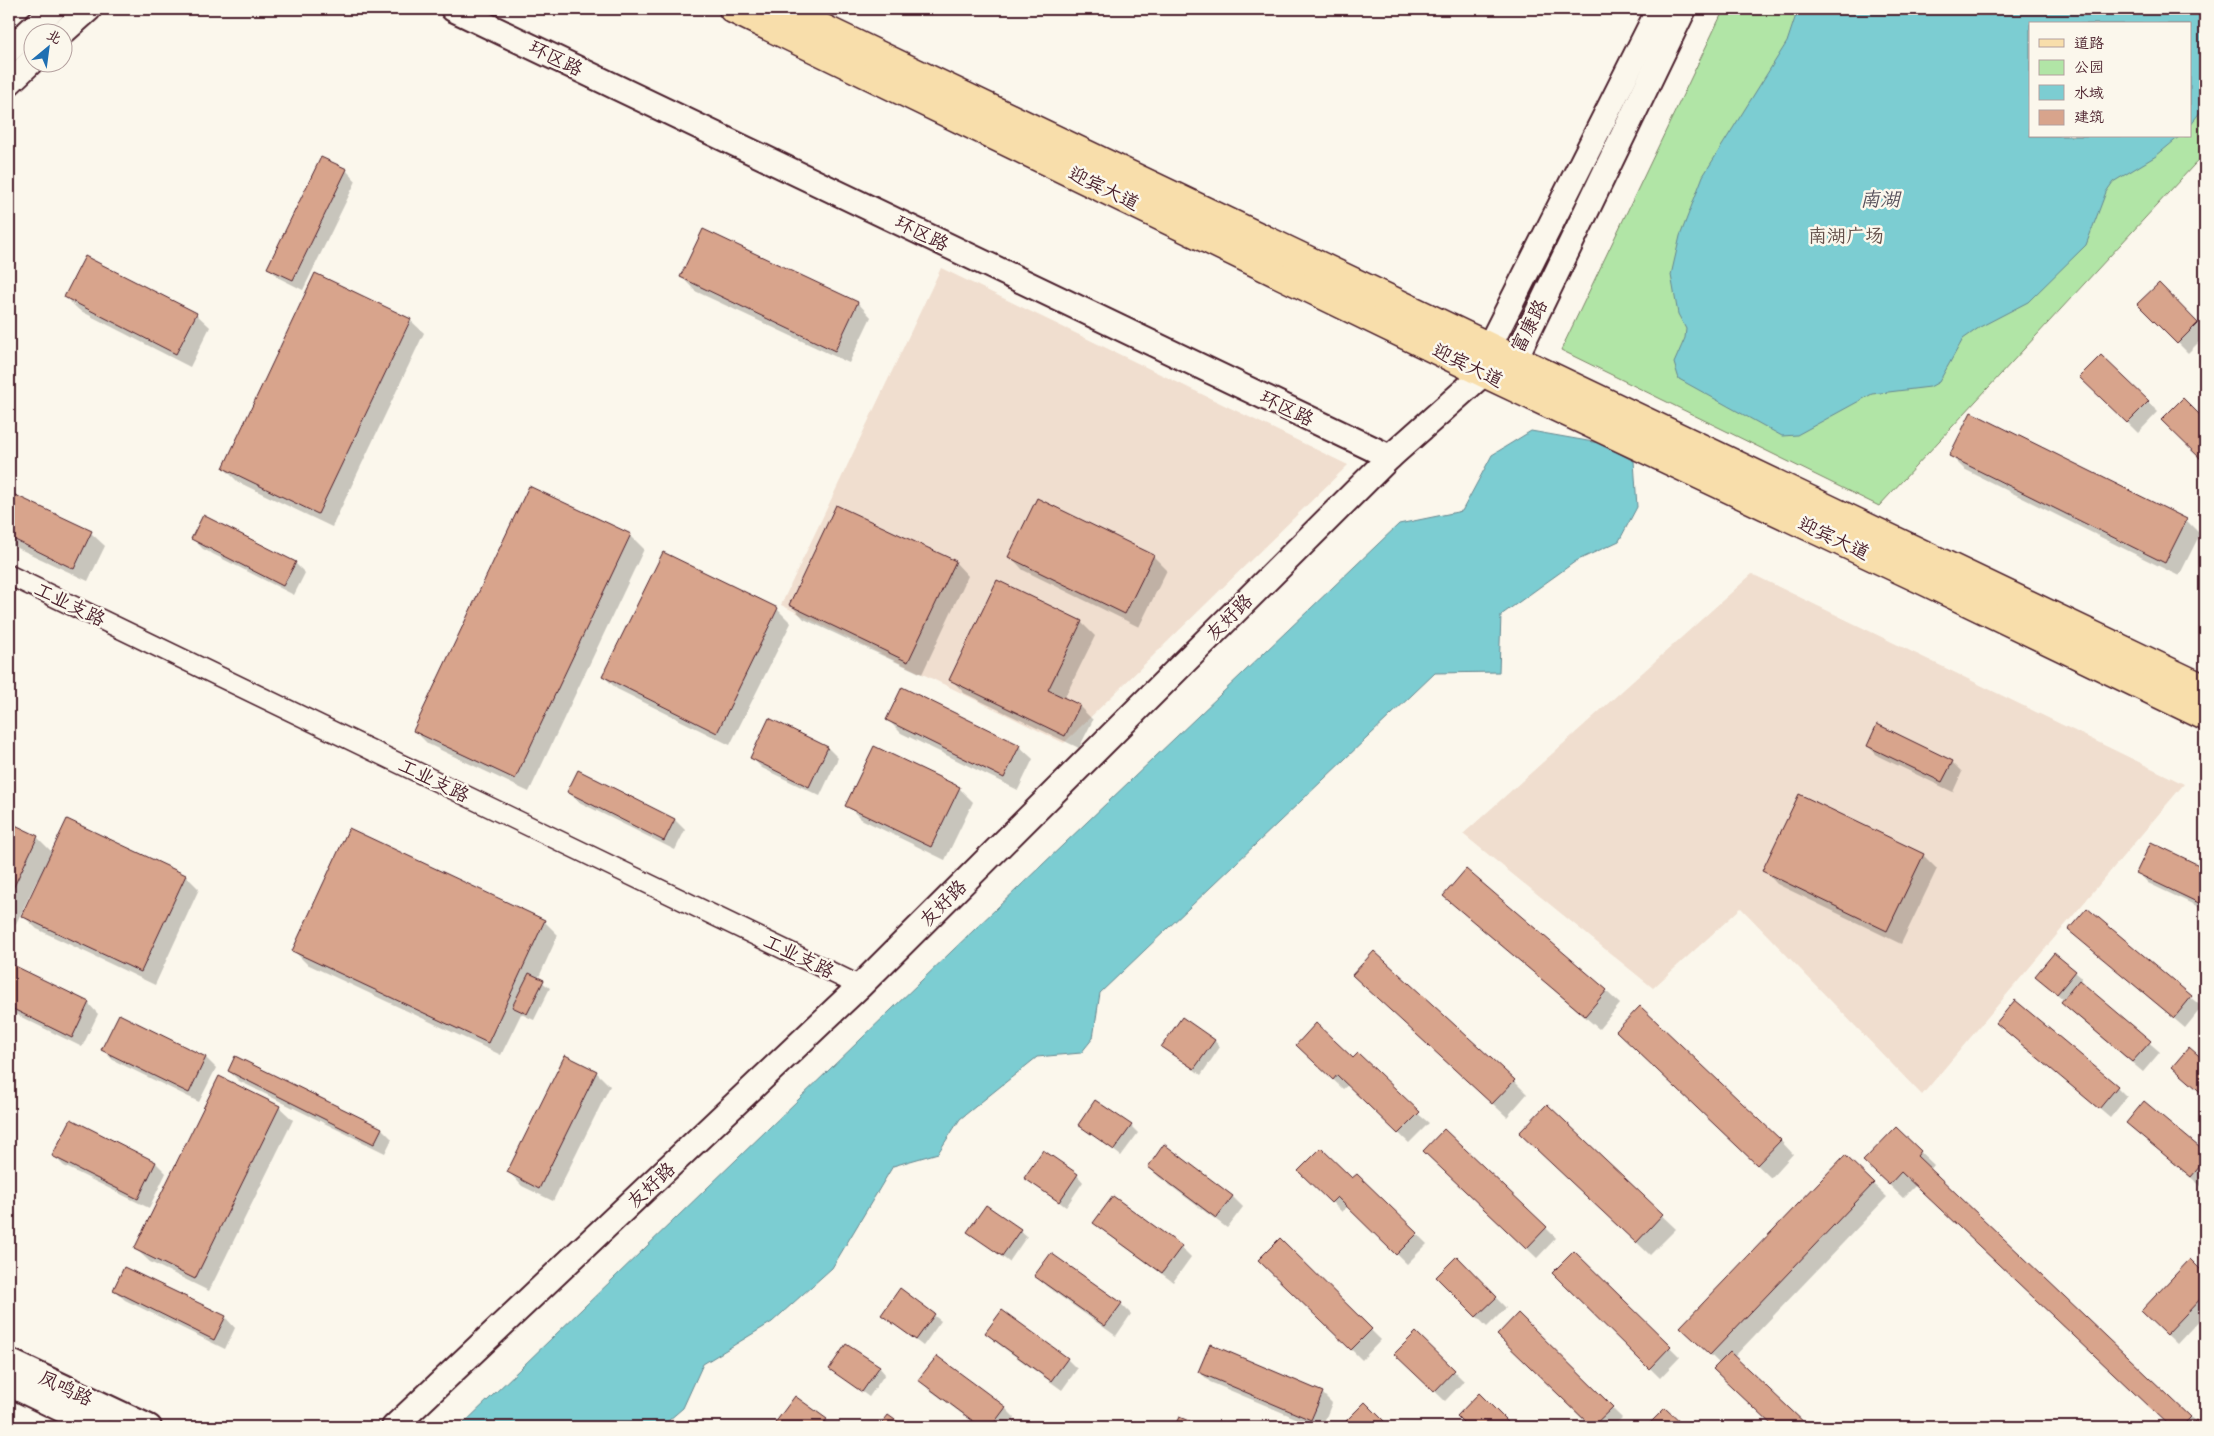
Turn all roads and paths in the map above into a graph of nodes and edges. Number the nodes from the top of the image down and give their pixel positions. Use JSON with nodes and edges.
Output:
{"nodes":[{"id":1,"x":53,"y":9,"type":"edge"},
{"id":2,"x":88,"y":9,"type":"edge"},
{"id":3,"x":453,"y":9,"type":"edge"},
{"id":4,"x":733,"y":9,"type":"edge"},
{"id":5,"x":782,"y":9,"type":"edge"},
{"id":6,"x":1659,"y":9,"type":"edge"},
{"id":7,"x":1684,"y":9,"type":"edge"},
{"id":8,"x":72,"y":24,"type":"edge"},
{"id":9,"x":9,"y":50,"type":"edge"},
{"id":10,"x":22,"y":71,"type":"edge"},
{"id":11,"x":9,"y":83,"type":"edge"},
{"id":12,"x":1514,"y":359,"type":"junction"},
{"id":13,"x":1486,"y":360,"type":"junction"},
{"id":14,"x":1390,"y":457,"type":"junction"},
{"id":15,"x":9,"y":575,"type":"edge"},
{"id":16,"x":2205,"y":689,"type":"edge"},
{"id":17,"x":2205,"y":716,"type":"edge"},
{"id":18,"x":860,"y":986,"type":"junction"},
{"id":19,"x":9,"y":1361,"type":"edge"},
{"id":20,"x":9,"y":1384,"type":"edge"},
{"id":21,"x":98,"y":1427,"type":"edge"},
{"id":22,"x":150,"y":1427,"type":"edge"},
{"id":23,"x":394,"y":1427,"type":"edge"}],
"edges":[{"from":1,"to":9,"type":"street"},
{"from":2,"to":8,"type":"street"},
{"from":3,"to":14,"type":"street","name":"环区路"},
{"from":4,"to":13,"type":"main road","name":"迎宾大道"},
{"from":5,"to":13,"type":"main road","name":"迎宾大道"},
{"from":6,"to":13,"type":"street","name":"富康路"},
{"from":7,"to":12,"type":"street","name":"富康路"},
{"from":10,"to":11,"type":"street"},
{"from":12,"to":13,"type":"main road","name":"迎宾大道"},
{"from":12,"to":16,"type":"main road","name":"迎宾大道"},
{"from":13,"to":14,"type":"street","name":"友好路"},
{"from":13,"to":17,"type":"main road","name":"迎宾大道"},
{"from":14,"to":18,"type":"street","name":"友好路"},
{"from":15,"to":18,"type":"street","name":"工业支路"},
{"from":18,"to":23,"type":"street","name":"友好路"},
{"from":19,"to":22,"type":"street","name":"凤鸣路"},
{"from":20,"to":21,"type":"street","name":"凤鸣路"}]}
